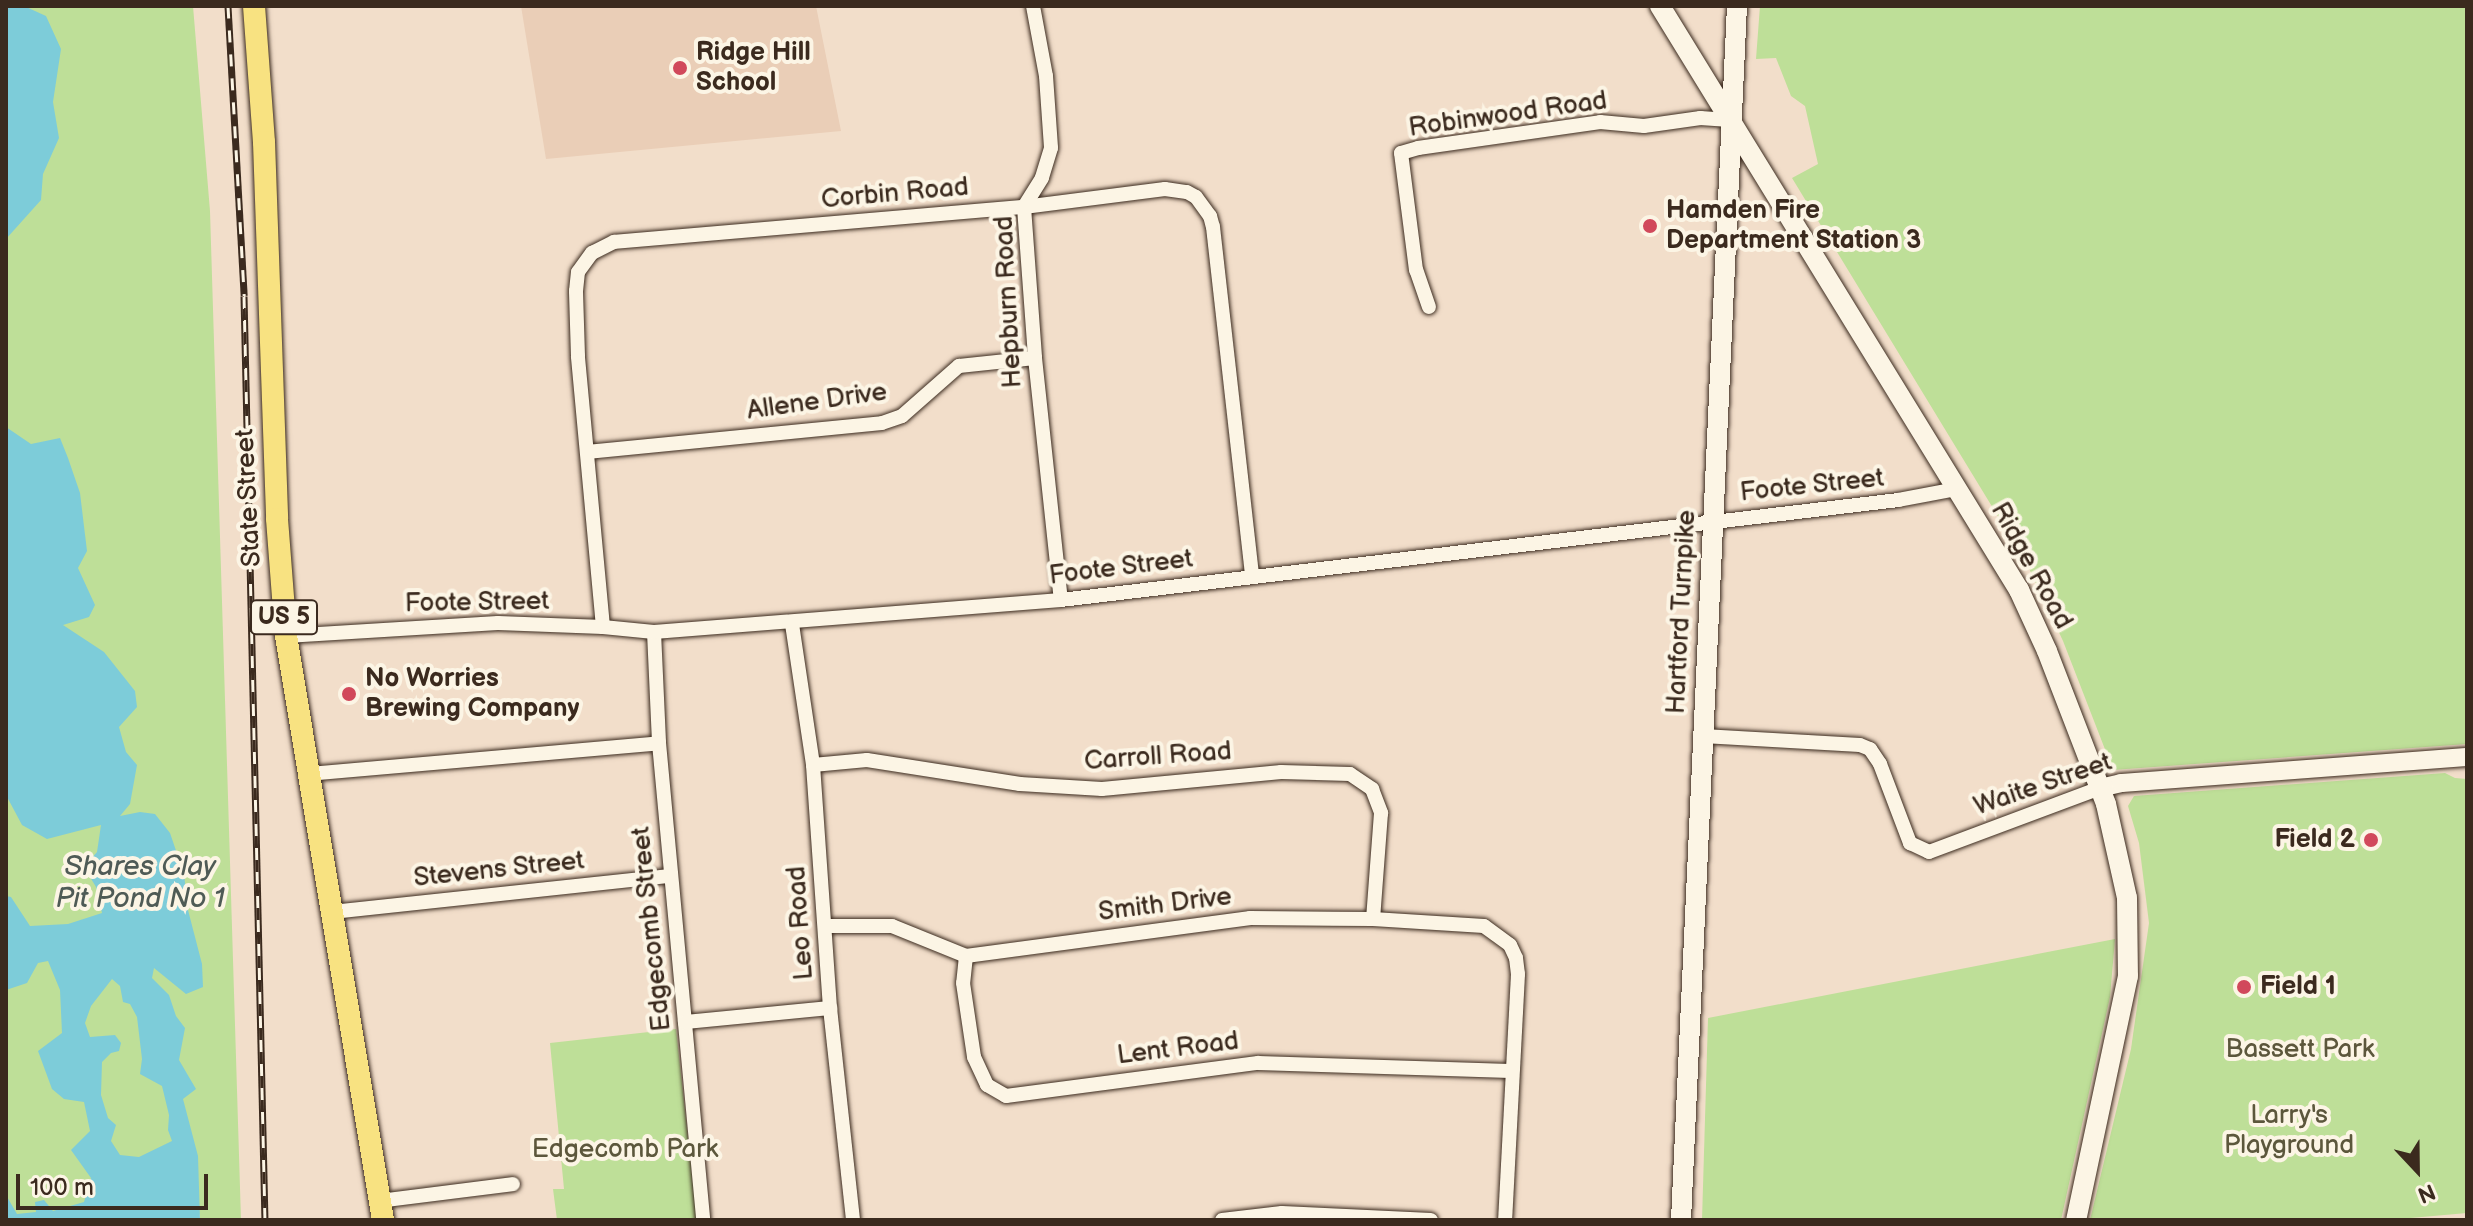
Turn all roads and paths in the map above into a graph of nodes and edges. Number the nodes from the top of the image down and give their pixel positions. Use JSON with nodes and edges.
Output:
{"nodes":[{"id":1,"x":254,"y":6,"type":"edge"},
{"id":2,"x":1033,"y":6,"type":"edge"},
{"id":3,"x":1660,"y":6,"type":"edge"},
{"id":4,"x":1737,"y":6,"type":"edge"},
{"id":5,"x":1730,"y":120,"type":"junction"},
{"id":6,"x":1024,"y":207,"type":"junction"},
{"id":7,"x":1429,"y":307,"type":"dead end"},
{"id":8,"x":1035,"y":358,"type":"junction"},
{"id":9,"x":587,"y":452,"type":"junction"},
{"id":10,"x":1957,"y":489,"type":"junction"},
{"id":11,"x":1712,"y":521,"type":"junction"},
{"id":12,"x":1252,"y":577,"type":"junction"},
{"id":13,"x":1061,"y":600,"type":"junction"},
{"id":14,"x":792,"y":624,"type":"junction"},
{"id":15,"x":603,"y":627,"type":"junction"},
{"id":16,"x":654,"y":632,"type":"junction"},
{"id":17,"x":286,"y":636,"type":"junction"},
{"id":18,"x":1703,"y":736,"type":"junction"},
{"id":19,"x":659,"y":743,"type":"junction"},
{"id":20,"x":2467,"y":757,"type":"edge"},
{"id":21,"x":813,"y":765,"type":"junction"},
{"id":22,"x":308,"y":774,"type":"junction"},
{"id":23,"x":2100,"y":788,"type":"junction"},
{"id":24,"x":670,"y":876,"type":"junction"},
{"id":25,"x":332,"y":912,"type":"junction"},
{"id":26,"x":1373,"y":919,"type":"junction"},
{"id":27,"x":827,"y":926,"type":"junction"},
{"id":28,"x":966,"y":956,"type":"junction"},
{"id":29,"x":830,"y":1008,"type":"junction"},
{"id":30,"x":685,"y":1022,"type":"junction"},
{"id":31,"x":1512,"y":1071,"type":"junction"},
{"id":32,"x":513,"y":1184,"type":"dead end"},
{"id":33,"x":381,"y":1210,"type":"edge"},
{"id":34,"x":1341,"y":1218,"type":"edge"},
{"id":35,"x":703,"y":1220,"type":"edge"},
{"id":36,"x":853,"y":1220,"type":"edge"},
{"id":37,"x":1222,"y":1220,"type":"edge"},
{"id":38,"x":1431,"y":1220,"type":"edge"},
{"id":39,"x":1505,"y":1220,"type":"edge"},
{"id":40,"x":1681,"y":1220,"type":"edge"},
{"id":41,"x":2076,"y":1220,"type":"edge"}],
"edges":[{"from":1,"to":17,"type":"main road","name":"State Street","number":"US 5"},
{"from":2,"to":6,"type":"street","name":"Hepburn Road"},
{"from":3,"to":5,"type":"main road","name":"Ridge Road"},
{"from":4,"to":5,"type":"main road","name":"Hartford Turnpike"},
{"from":5,"to":7,"type":"street","name":"Robinwood Road"},
{"from":5,"to":10,"type":"main road","name":"Ridge Road"},
{"from":5,"to":11,"type":"main road","name":"Hartford Turnpike"},
{"from":6,"to":8,"type":"street","name":"Hepburn Road"},
{"from":6,"to":9,"type":"street","name":"Corbin Road"},
{"from":6,"to":12,"type":"street","name":"Corbin Road"},
{"from":8,"to":9,"type":"street","name":"Allene Drive"},
{"from":8,"to":13,"type":"street","name":"Hepburn Road"},
{"from":9,"to":15,"type":"street","name":"Corbin Road"},
{"from":10,"to":11,"type":"street","name":"Foote Street"},
{"from":10,"to":23,"type":"main road","name":"Ridge Road"},
{"from":11,"to":12,"type":"street","name":"Foote Street"},
{"from":11,"to":18,"type":"main road","name":"Hartford Turnpike"},
{"from":12,"to":13,"type":"street","name":"Foote Street"},
{"from":13,"to":14,"type":"street","name":"Foote Street"},
{"from":14,"to":16,"type":"street","name":"Foote Street"},
{"from":14,"to":21,"type":"street","name":"Leo Road"},
{"from":15,"to":16,"type":"street","name":"Foote Street"},
{"from":15,"to":17,"type":"street","name":"Foote Street"},
{"from":16,"to":19,"type":"street","name":"Edgecomb Street"},
{"from":17,"to":22,"type":"main road","name":"State Street","number":"US 5"},
{"from":18,"to":23,"type":"street","name":"Waite Street"},
{"from":18,"to":40,"type":"main road","name":"Hartford Turnpike"},
{"from":19,"to":22,"type":"street"},
{"from":19,"to":24,"type":"street","name":"Edgecomb Street"},
{"from":20,"to":23,"type":"street","name":"Waite Street"},
{"from":21,"to":26,"type":"street","name":"Carroll Road"},
{"from":21,"to":27,"type":"street","name":"Leo Road"},
{"from":22,"to":25,"type":"main road","name":"State Street","number":"US 5"},
{"from":23,"to":41,"type":"main road","name":"Ridge Road"},
{"from":24,"to":25,"type":"street","name":"Stevens Street"},
{"from":24,"to":30,"type":"street","name":"Edgecomb Street"},
{"from":25,"to":33,"type":"main road","name":"State Street","number":"US 5"},
{"from":26,"to":28,"type":"street","name":"Smith Drive"},
{"from":26,"to":31,"type":"street","name":"Smith Drive"},
{"from":27,"to":28,"type":"street","name":"Smith Drive"},
{"from":27,"to":29,"type":"street","name":"Leo Road"},
{"from":28,"to":31,"type":"street","name":"Lent Road"},
{"from":29,"to":30,"type":"street"},
{"from":29,"to":36,"type":"street","name":"Leo Road"},
{"from":30,"to":35,"type":"street","name":"Edgecomb Street"},
{"from":31,"to":39,"type":"street"},
{"from":32,"to":33,"type":"street"},
{"from":34,"to":37,"type":"street"},
{"from":34,"to":38,"type":"street"}]}
